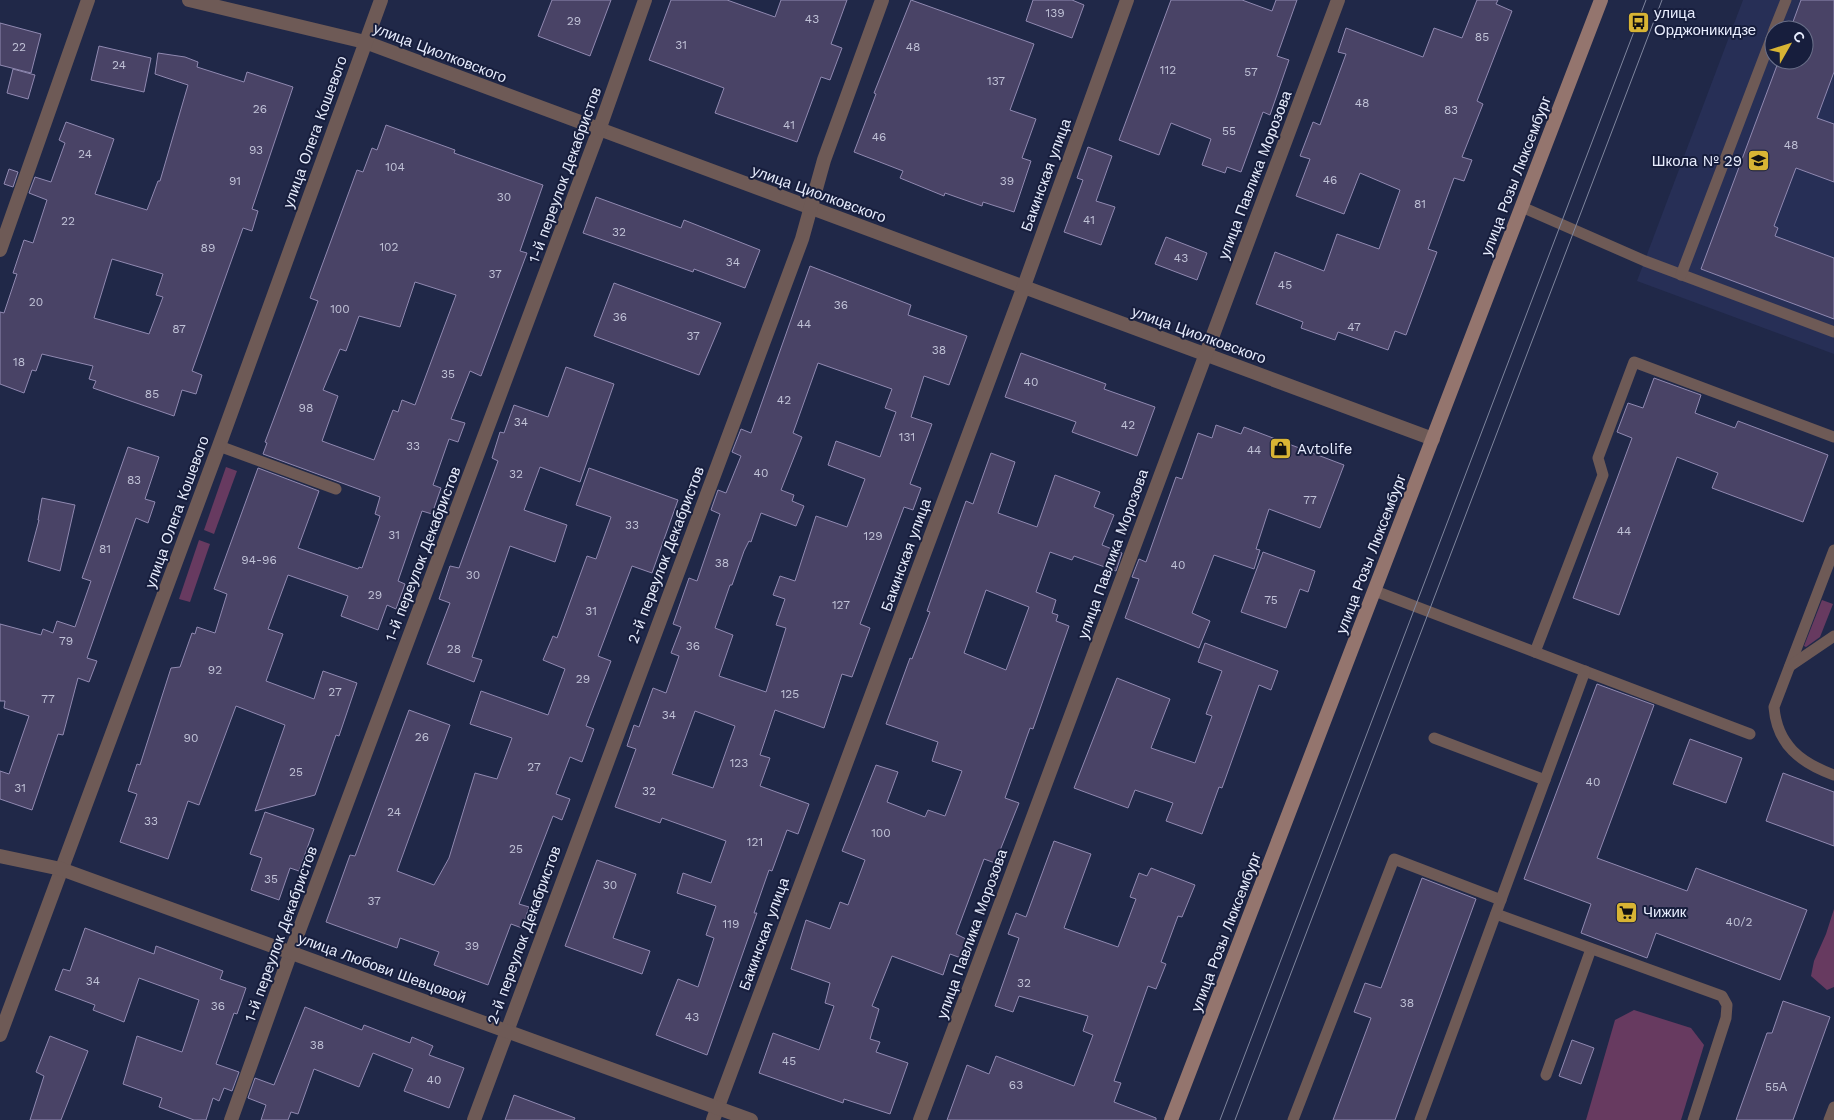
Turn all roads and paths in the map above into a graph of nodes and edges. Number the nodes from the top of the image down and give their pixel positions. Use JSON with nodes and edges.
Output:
{"nodes":[{"id":1,"x":88,"y":0,"type":"edge"},
{"id":2,"x":189,"y":0,"type":"edge"},
{"id":3,"x":381,"y":0,"type":"edge"},
{"id":4,"x":645,"y":0,"type":"edge"},
{"id":5,"x":882,"y":0,"type":"edge"},
{"id":6,"x":1127,"y":0,"type":"edge"},
{"id":7,"x":1338,"y":0,"type":"edge"},
{"id":8,"x":1601,"y":0,"type":"edge"},
{"id":9,"x":1786,"y":0,"type":"edge"},
{"id":10,"x":1778,"y":20,"type":"edge"},
{"id":11,"x":365,"y":42,"type":"junction"},
{"id":12,"x":1764,"y":57,"type":"edge"},
{"id":13,"x":599,"y":130,"type":"junction"},
{"id":14,"x":1522,"y":207,"type":"junction"},
{"id":15,"x":810,"y":208,"type":"junction"},
{"id":16,"x":0,"y":250,"type":"edge"},
{"id":17,"x":1682,"y":275,"type":"junction"},
{"id":18,"x":1024,"y":286,"type":"junction"},
{"id":19,"x":1834,"y":332,"type":"edge"},
{"id":20,"x":1205,"y":354,"type":"junction"},
{"id":21,"x":1834,"y":437,"type":"edge"},
{"id":22,"x":1432,"y":439,"type":"junction"},
{"id":23,"x":219,"y":446,"type":"junction"},
{"id":24,"x":336,"y":489,"type":"dead end"},
{"id":25,"x":1834,"y":550,"type":"edge"},
{"id":26,"x":1829,"y":578,"type":"edge"},
{"id":27,"x":1375,"y":591,"type":"junction"},
{"id":28,"x":1834,"y":636,"type":"edge"},
{"id":29,"x":1535,"y":652,"type":"junction"},
{"id":30,"x":1790,"y":666,"type":"junction"},
{"id":31,"x":1585,"y":671,"type":"junction"},
{"id":32,"x":1750,"y":734,"type":"dead end"},
{"id":33,"x":1434,"y":738,"type":"dead end"},
{"id":34,"x":1834,"y":775,"type":"edge"},
{"id":35,"x":1545,"y":780,"type":"junction"},
{"id":36,"x":0,"y":856,"type":"edge"},
{"id":37,"x":61,"y":869,"type":"junction"},
{"id":38,"x":1501,"y":900,"type":"junction"},
{"id":39,"x":1496,"y":914,"type":"junction"},
{"id":40,"x":1591,"y":949,"type":"junction"},
{"id":41,"x":291,"y":952,"type":"junction"},
{"id":42,"x":506,"y":1031,"type":"junction"},
{"id":43,"x":0,"y":1035,"type":"edge"},
{"id":44,"x":1546,"y":1075,"type":"dead end"},
{"id":45,"x":1834,"y":1108,"type":"edge"},
{"id":46,"x":715,"y":1114,"type":"edge"},
{"id":47,"x":231,"y":1120,"type":"edge"},
{"id":48,"x":474,"y":1120,"type":"edge"},
{"id":49,"x":751,"y":1120,"type":"edge"},
{"id":50,"x":920,"y":1120,"type":"edge"},
{"id":51,"x":1171,"y":1120,"type":"edge"},
{"id":52,"x":1293,"y":1120,"type":"edge"},
{"id":53,"x":1420,"y":1120,"type":"edge"},
{"id":54,"x":1694,"y":1120,"type":"edge"},
{"id":55,"x":1830,"y":1120,"type":"edge"}],
"edges":[{"from":1,"to":16,"type":"street"},
{"from":2,"to":11,"type":"street","name":"улица Циолковского"},
{"from":3,"to":11,"type":"street","name":"улица Олега Кошевого"},
{"from":4,"to":13,"type":"street","name":"1-й переулок Декабристов"},
{"from":5,"to":15,"type":"street","name":"2-й переулок Декабристов"},
{"from":6,"to":18,"type":"street","name":"Бакинская улица"},
{"from":7,"to":20,"type":"street","name":"улица Павлика Морозова"},
{"from":8,"to":14,"type":"main road","name":"улица Розы Люксембург"},
{"from":9,"to":10,"type":"lane"},
{"from":11,"to":13,"type":"street","name":"улица Циолковского"},
{"from":11,"to":23,"type":"street","name":"улица Олега Кошевого"},
{"from":12,"to":17,"type":"lane"},
{"from":13,"to":15,"type":"street","name":"улица Циолковского"},
{"from":13,"to":41,"type":"street","name":"1-й переулок Декабристов"},
{"from":14,"to":17,"type":"lane"},
{"from":14,"to":22,"type":"main road","name":"улица Розы Люксембург"},
{"from":15,"to":18,"type":"street","name":"улица Циолковского"},
{"from":15,"to":42,"type":"street","name":"2-й переулок Декабристов"},
{"from":17,"to":19,"type":"lane"},
{"from":18,"to":20,"type":"street","name":"улица Циолковского"},
{"from":18,"to":46,"type":"street","name":"Бакинская улица"},
{"from":20,"to":22,"type":"street","name":"улица Циолковского"},
{"from":20,"to":50,"type":"street","name":"улица Павлика Морозова"},
{"from":21,"to":29,"type":"lane"},
{"from":22,"to":27,"type":"main road","name":"улица Розы Люксембург"},
{"from":23,"to":24,"type":"lane"},
{"from":23,"to":37,"type":"street","name":"улица Олега Кошевого"},
{"from":25,"to":26,"type":"lane"},
{"from":26,"to":30,"type":"lane"},
{"from":27,"to":29,"type":"lane"},
{"from":27,"to":51,"type":"main road","name":"улица Розы Люксембург"},
{"from":28,"to":30,"type":"lane"},
{"from":29,"to":31,"type":"lane"},
{"from":30,"to":34,"type":"lane"},
{"from":31,"to":32,"type":"lane"},
{"from":31,"to":35,"type":"lane"},
{"from":33,"to":35,"type":"lane"},
{"from":35,"to":38,"type":"lane"},
{"from":36,"to":37,"type":"street","name":"улица Любови Шевцовой"},
{"from":37,"to":41,"type":"street","name":"улица Любови Шевцовой"},
{"from":37,"to":43,"type":"street","name":"улица Олега Кошевого"},
{"from":38,"to":39,"type":"lane"},
{"from":38,"to":52,"type":"lane"},
{"from":39,"to":40,"type":"lane"},
{"from":39,"to":53,"type":"lane"},
{"from":40,"to":44,"type":"lane"},
{"from":40,"to":54,"type":"lane"},
{"from":41,"to":42,"type":"street","name":"улица Любови Шевцовой"},
{"from":41,"to":47,"type":"street","name":"1-й переулок Декабристов"},
{"from":42,"to":46,"type":"street","name":"улица Любови Шевцовой"},
{"from":42,"to":48,"type":"street","name":"2-й переулок Декабристов"},
{"from":45,"to":55,"type":"lane"},
{"from":46,"to":49,"type":"street","name":"улица Любови Шевцовой"}]}
